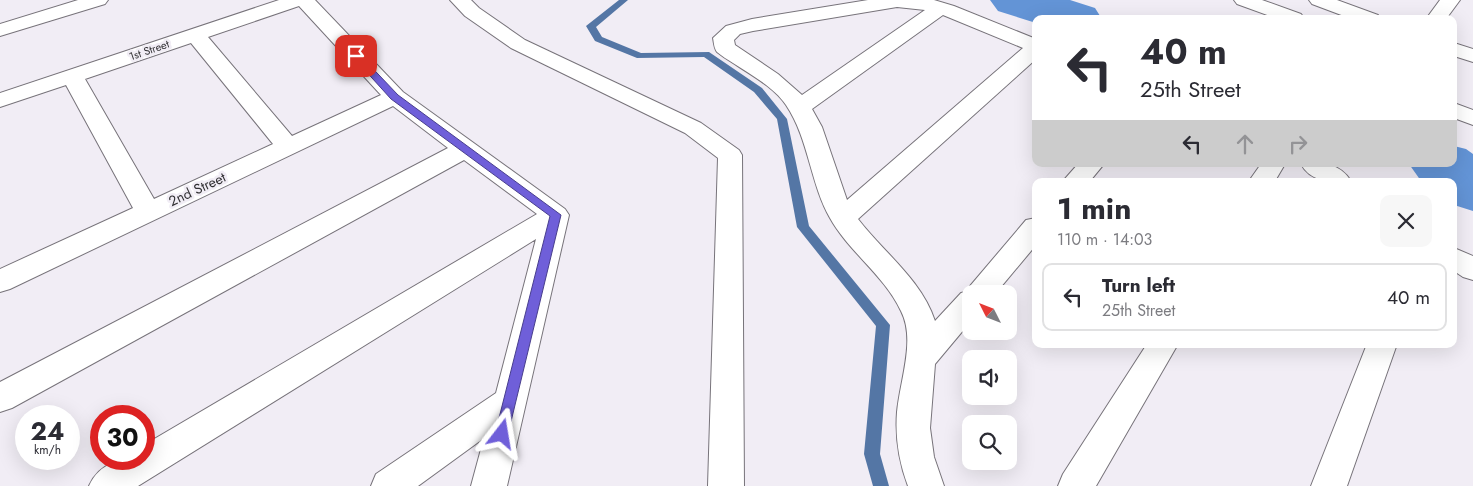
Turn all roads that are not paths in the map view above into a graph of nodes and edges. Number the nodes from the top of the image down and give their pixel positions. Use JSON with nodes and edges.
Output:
{"nodes":[{"id":1,"x":98,"y":0,"type":"edge"},
{"id":2,"x":298,"y":0,"type":"edge"},
{"id":3,"x":304,"y":0,"type":"edge"},
{"id":4,"x":460,"y":0,"type":"edge"},
{"id":5,"x":1244,"y":0,"type":"edge"},
{"id":6,"x":1314,"y":0,"type":"edge"},
{"id":7,"x":1319,"y":0,"type":"edge"},
{"id":8,"x":1450,"y":0,"type":"edge"},
{"id":9,"x":68,"y":4,"type":"edge"},
{"id":10,"x":940,"y":8,"type":"junction"},
{"id":11,"x":1286,"y":15,"type":"edge"},
{"id":12,"x":1297,"y":15,"type":"edge"},
{"id":13,"x":1360,"y":15,"type":"edge"},
{"id":14,"x":1439,"y":15,"type":"edge"},
{"id":15,"x":0,"y":30,"type":"edge"},
{"id":16,"x":196,"y":35,"type":"junction"},
{"id":17,"x":1032,"y":45,"type":"edge"},
{"id":18,"x":1457,"y":50,"type":"edge"},
{"id":19,"x":1032,"y":51,"type":"edge"},
{"id":20,"x":1473,"y":56,"type":"edge"},
{"id":21,"x":72,"y":76,"type":"junction"},
{"id":22,"x":395,"y":97,"type":"junction"},
{"id":23,"x":0,"y":100,"type":"edge"},
{"id":24,"x":799,"y":108,"type":"junction"},
{"id":25,"x":1457,"y":111,"type":"edge"},
{"id":26,"x":1473,"y":118,"type":"edge"},
{"id":27,"x":288,"y":147,"type":"junction"},
{"id":28,"x":465,"y":149,"type":"junction"},
{"id":29,"x":1089,"y":167,"type":"edge"},
{"id":30,"x":1271,"y":167,"type":"edge"},
{"id":31,"x":1317,"y":167,"type":"edge"},
{"id":32,"x":1079,"y":178,"type":"edge"},
{"id":33,"x":1264,"y":178,"type":"edge"},
{"id":34,"x":1334,"y":178,"type":"edge"},
{"id":35,"x":148,"y":212,"type":"junction"},
{"id":36,"x":556,"y":215,"type":"junction"},
{"id":37,"x":843,"y":218,"type":"junction"},
{"id":38,"x":1032,"y":232,"type":"edge"},
{"id":39,"x":1457,"y":260,"type":"edge"},
{"id":40,"x":1473,"y":270,"type":"edge"},
{"id":41,"x":0,"y":281,"type":"edge"},
{"id":42,"x":986,"y":285,"type":"edge"},
{"id":43,"x":962,"y":311,"type":"edge"},
{"id":44,"x":1161,"y":348,"type":"edge"},
{"id":45,"x":1381,"y":348,"type":"edge"},
{"id":46,"x":920,"y":360,"type":"junction"},
{"id":47,"x":0,"y":398,"type":"edge"},
{"id":48,"x":511,"y":400,"type":"junction"},
{"id":49,"x":107,"y":486,"type":"edge"},
{"id":50,"x":389,"y":486,"type":"edge"},
{"id":51,"x":489,"y":486,"type":"edge"},
{"id":52,"x":726,"y":486,"type":"edge"},
{"id":53,"x":926,"y":486,"type":"edge"},
{"id":54,"x":1076,"y":486,"type":"edge"},
{"id":55,"x":1329,"y":486,"type":"edge"}],
"edges":[{"from":1,"to":9,"type":"street"},
{"from":2,"to":16,"type":"street","name":"1st Street"},
{"from":3,"to":22,"type":"street"},
{"from":4,"to":52,"type":"street"},
{"from":5,"to":11,"type":"street"},
{"from":6,"to":12,"type":"street"},
{"from":7,"to":13,"type":"street"},
{"from":8,"to":14,"type":"street"},
{"from":9,"to":15,"type":"street"},
{"from":10,"to":17,"type":"street"},
{"from":10,"to":24,"type":"street"},
{"from":10,"to":24,"type":"street"},
{"from":16,"to":21,"type":"street","name":"1st Street"},
{"from":16,"to":27,"type":"street"},
{"from":18,"to":20,"type":"street"},
{"from":19,"to":37,"type":"street"},
{"from":21,"to":23,"type":"street","name":"1st Street"},
{"from":21,"to":35,"type":"street"},
{"from":22,"to":27,"type":"street","name":"2nd Street"},
{"from":22,"to":28,"type":"street"},
{"from":24,"to":37,"type":"street"},
{"from":25,"to":26,"type":"street"},
{"from":27,"to":35,"type":"street","name":"2nd Street"},
{"from":28,"to":36,"type":"street"},
{"from":28,"to":47,"type":"street"},
{"from":29,"to":32,"type":"street"},
{"from":30,"to":33,"type":"street"},
{"from":31,"to":34,"type":"street"},
{"from":35,"to":41,"type":"street","name":"2nd Street"},
{"from":36,"to":48,"type":"street"},
{"from":36,"to":49,"type":"street"},
{"from":37,"to":46,"type":"street"},
{"from":38,"to":42,"type":"street"},
{"from":39,"to":40,"type":"street"},
{"from":43,"to":46,"type":"street"},
{"from":44,"to":54,"type":"street"},
{"from":45,"to":55,"type":"street"},
{"from":46,"to":53,"type":"street"},
{"from":48,"to":50,"type":"street"},
{"from":48,"to":51,"type":"street"}]}
